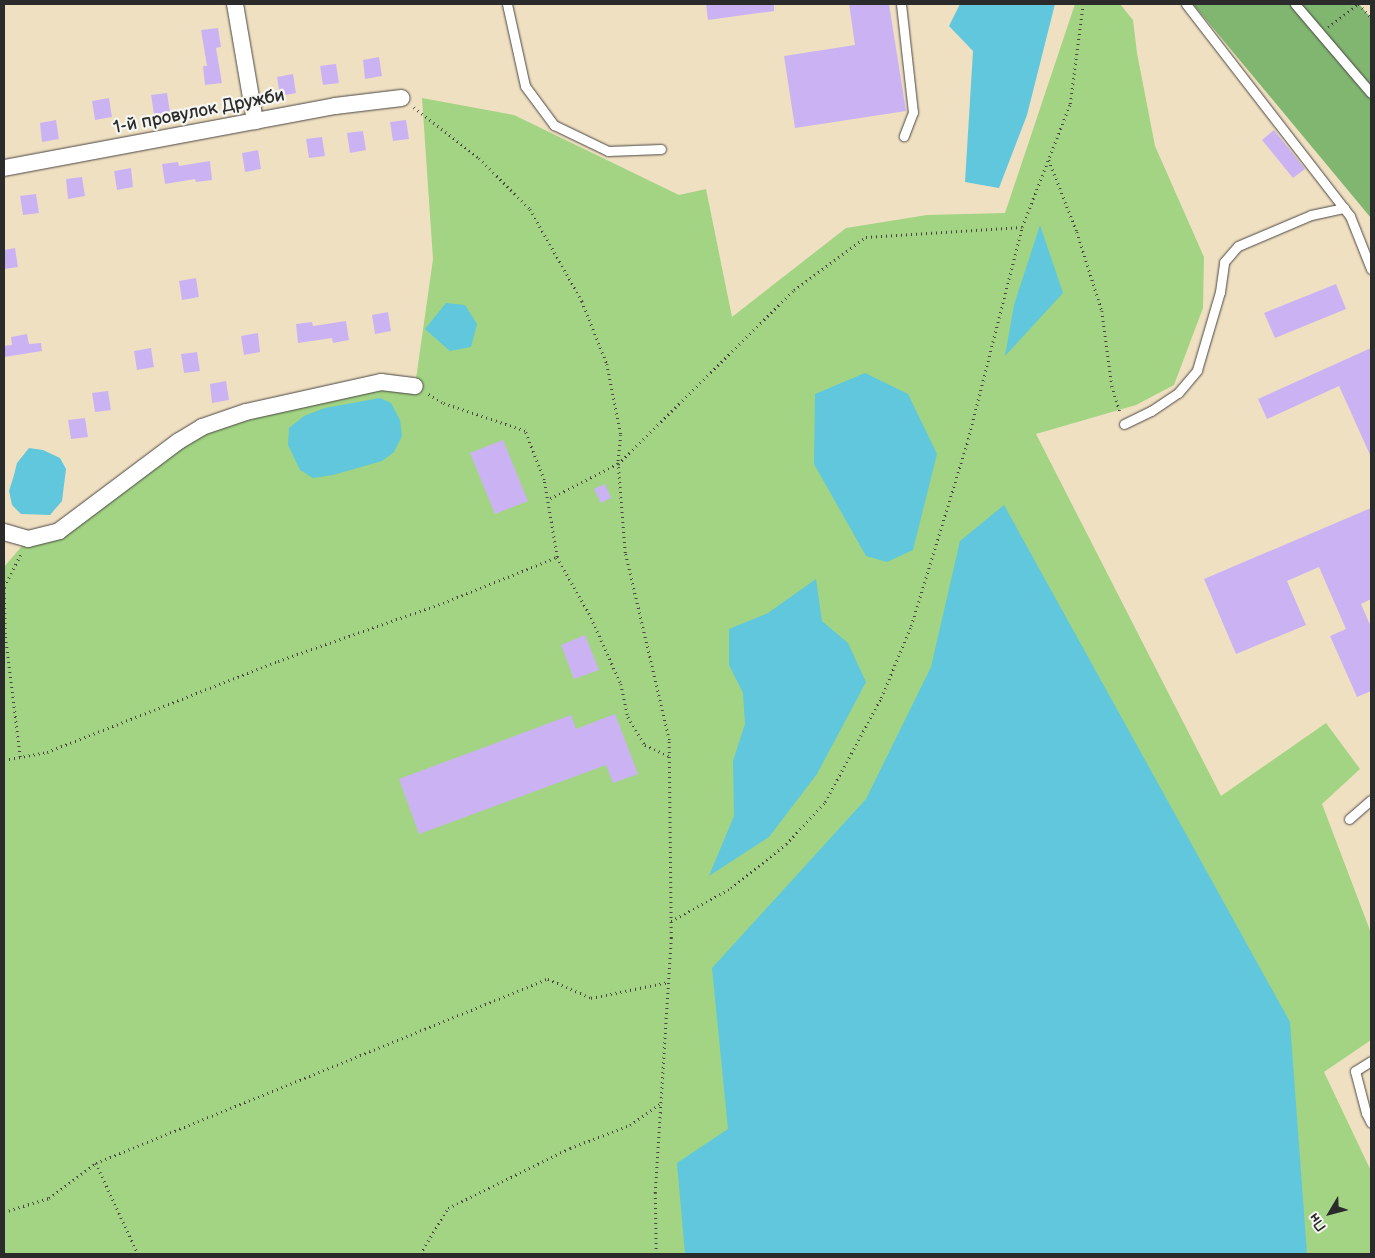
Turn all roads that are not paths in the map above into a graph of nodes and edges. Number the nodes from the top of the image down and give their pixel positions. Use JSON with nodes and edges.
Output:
{"nodes":[{"id":1,"x":235,"y":4,"type":"edge"},
{"id":2,"x":507,"y":4,"type":"edge"},
{"id":3,"x":901,"y":4,"type":"edge"},
{"id":4,"x":1186,"y":4,"type":"edge"},
{"id":5,"x":1295,"y":4,"type":"edge"},
{"id":6,"x":1371,"y":93,"type":"edge"},
{"id":7,"x":402,"y":98,"type":"road end"},
{"id":8,"x":255,"y":121,"type":"junction"},
{"id":9,"x":904,"y":136,"type":"dead end"},
{"id":10,"x":660,"y":149,"type":"dead end"},
{"id":11,"x":4,"y":168,"type":"edge"},
{"id":12,"x":1344,"y":208,"type":"junction"},
{"id":13,"x":1371,"y":270,"type":"edge"},
{"id":14,"x":415,"y":386,"type":"road end"},
{"id":15,"x":1124,"y":424,"type":"road end"},
{"id":16,"x":4,"y":532,"type":"edge"},
{"id":17,"x":1371,"y":800,"type":"edge"},
{"id":18,"x":1349,"y":819,"type":"dead end"},
{"id":19,"x":1371,"y":1061,"type":"edge"},
{"id":20,"x":1371,"y":1123,"type":"edge"}],
"edges":[{"from":1,"to":8,"type":"street"},
{"from":2,"to":10,"type":"lane"},
{"from":3,"to":9,"type":"lane"},
{"from":4,"to":12,"type":"lane"},
{"from":5,"to":6,"type":"lane"},
{"from":7,"to":8,"type":"street","name":"1-й провулок Дружби"},
{"from":8,"to":11,"type":"street","name":"1-й провулок Дружби"},
{"from":12,"to":13,"type":"lane"},
{"from":12,"to":15,"type":"lane"},
{"from":14,"to":16,"type":"street"},
{"from":17,"to":18,"type":"lane"},
{"from":19,"to":20,"type":"lane"}]}
